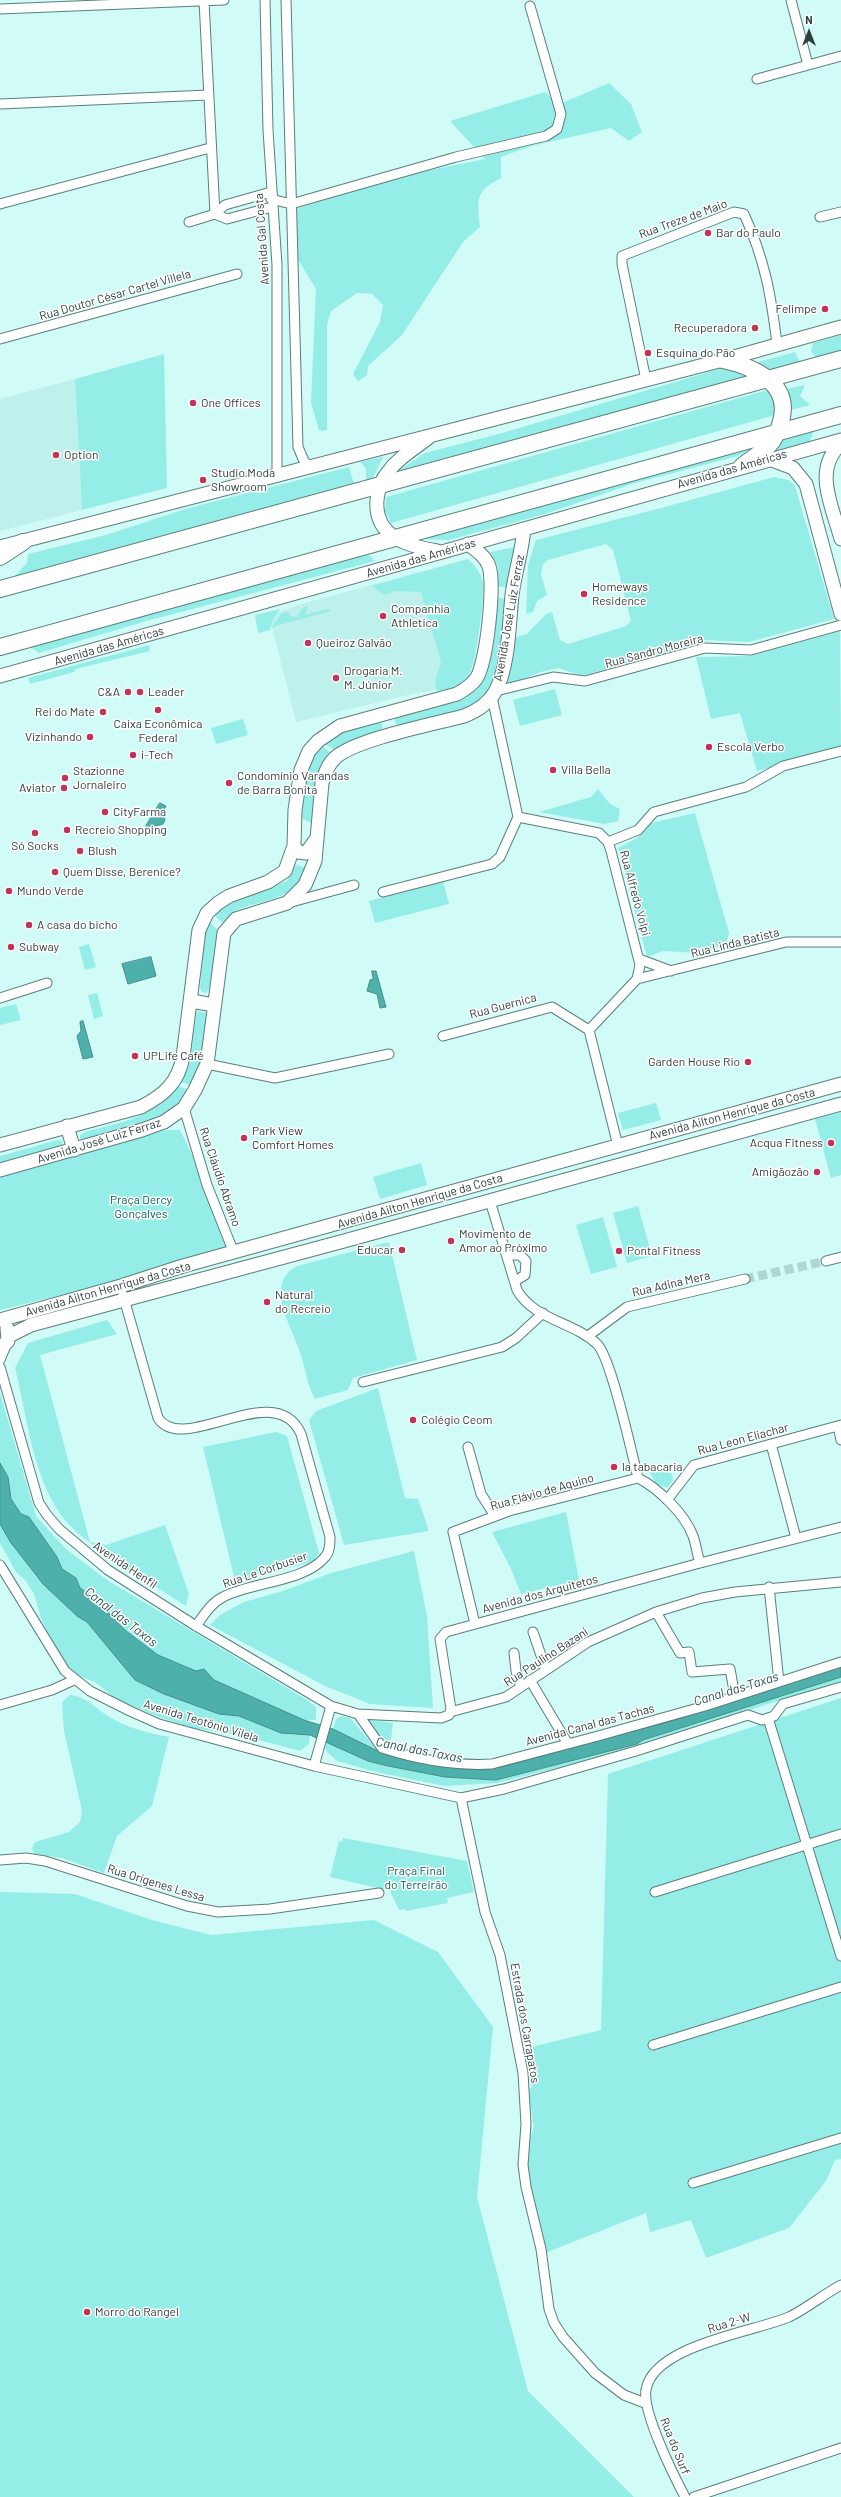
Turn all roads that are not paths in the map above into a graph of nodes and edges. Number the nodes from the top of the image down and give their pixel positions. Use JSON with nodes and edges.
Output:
{"nodes":[{"id":1,"x":224,"y":0,"type":"edge"},
{"id":2,"x":265,"y":0,"type":"edge"},
{"id":3,"x":283,"y":0,"type":"edge"},
{"id":4,"x":791,"y":0,"type":"edge"},
{"id":5,"x":204,"y":1,"type":"junction"},
{"id":6,"x":530,"y":6,"type":"dead end"},
{"id":7,"x":0,"y":9,"type":"edge"},
{"id":8,"x":841,"y":56,"type":"edge"},
{"id":9,"x":808,"y":65,"type":"junction"},
{"id":10,"x":757,"y":79,"type":"dead end"},
{"id":11,"x":208,"y":95,"type":"junction"},
{"id":12,"x":0,"y":104,"type":"edge"},
{"id":13,"x":210,"y":148,"type":"junction"},
{"id":14,"x":271,"y":200,"type":"junction"},
{"id":15,"x":0,"y":204,"type":"edge"},
{"id":16,"x":291,"y":204,"type":"junction"},
{"id":17,"x":841,"y":212,"type":"edge"},
{"id":18,"x":215,"y":214,"type":"junction"},
{"id":19,"x":820,"y":217,"type":"dead end"},
{"id":20,"x":189,"y":222,"type":"dead end"},
{"id":21,"x":292,"y":264,"type":"junction"},
{"id":22,"x":277,"y":265,"type":"junction"},
{"id":23,"x":237,"y":274,"type":"dead end"},
{"id":24,"x":841,"y":327,"type":"edge"},
{"id":25,"x":0,"y":340,"type":"edge"},
{"id":26,"x":777,"y":344,"type":"junction"},
{"id":27,"x":841,"y":359,"type":"edge"},
{"id":28,"x":723,"y":360,"type":"junction"},
{"id":29,"x":646,"y":380,"type":"junction"},
{"id":30,"x":770,"y":380,"type":"junction"},
{"id":31,"x":841,"y":415,"type":"edge"},
{"id":32,"x":778,"y":432,"type":"junction"},
{"id":33,"x":432,"y":435,"type":"junction"},
{"id":34,"x":841,"y":440,"type":"edge"},
{"id":35,"x":841,"y":444,"type":"edge"},
{"id":36,"x":767,"y":459,"type":"junction"},
{"id":37,"x":310,"y":466,"type":"junction"},
{"id":38,"x":742,"y":466,"type":"junction"},
{"id":39,"x":277,"y":476,"type":"junction"},
{"id":40,"x":380,"y":485,"type":"junction"},
{"id":41,"x":524,"y":529,"type":"junction"},
{"id":42,"x":392,"y":537,"type":"junction"},
{"id":43,"x":841,"y":539,"type":"edge"},
{"id":44,"x":23,"y":542,"type":"junction"},
{"id":45,"x":468,"y":544,"type":"junction"},
{"id":46,"x":0,"y":547,"type":"edge"},
{"id":47,"x":443,"y":552,"type":"junction"},
{"id":48,"x":0,"y":557,"type":"edge"},
{"id":49,"x":0,"y":589,"type":"edge"},
{"id":50,"x":512,"y":594,"type":"junction"},
{"id":51,"x":491,"y":595,"type":"junction"},
{"id":52,"x":840,"y":611,"type":"edge"},
{"id":53,"x":841,"y":625,"type":"edge"},
{"id":54,"x":0,"y":647,"type":"edge"},
{"id":55,"x":0,"y":676,"type":"edge"},
{"id":56,"x":494,"y":694,"type":"junction"},
{"id":57,"x":384,"y":714,"type":"junction"},
{"id":58,"x":390,"y":736,"type":"junction"},
{"id":59,"x":841,"y":751,"type":"edge"},
{"id":60,"x":518,"y":817,"type":"junction"},
{"id":61,"x":318,"y":838,"type":"junction"},
{"id":62,"x":608,"y":842,"type":"junction"},
{"id":63,"x":294,"y":846,"type":"junction"},
{"id":64,"x":354,"y":885,"type":"dead end"},
{"id":65,"x":383,"y":892,"type":"dead end"},
{"id":66,"x":287,"y":903,"type":"junction"},
{"id":67,"x":841,"y":942,"type":"edge"},
{"id":68,"x":639,"y":959,"type":"junction"},
{"id":69,"x":672,"y":971,"type":"junction"},
{"id":70,"x":637,"y":979,"type":"junction"},
{"id":71,"x":47,"y":983,"type":"dead end"},
{"id":72,"x":0,"y":998,"type":"edge"},
{"id":73,"x":191,"y":1001,"type":"junction"},
{"id":74,"x":214,"y":1005,"type":"junction"},
{"id":75,"x":589,"y":1030,"type":"junction"},
{"id":76,"x":443,"y":1036,"type":"dead end"},
{"id":77,"x":389,"y":1054,"type":"dead end"},
{"id":78,"x":207,"y":1064,"type":"junction"},
{"id":79,"x":841,"y":1084,"type":"edge"},
{"id":80,"x":841,"y":1104,"type":"edge"},
{"id":81,"x":184,"y":1108,"type":"junction"},
{"id":82,"x":67,"y":1126,"type":"junction"},
{"id":83,"x":658,"y":1135,"type":"junction"},
{"id":84,"x":0,"y":1145,"type":"edge"},
{"id":85,"x":618,"y":1146,"type":"junction"},
{"id":86,"x":74,"y":1150,"type":"junction"},
{"id":87,"x":664,"y":1153,"type":"junction"},
{"id":88,"x":0,"y":1170,"type":"edge"},
{"id":89,"x":490,"y":1201,"type":"junction"},
{"id":90,"x":338,"y":1224,"type":"junction"},
{"id":91,"x":344,"y":1241,"type":"junction"},
{"id":92,"x":234,"y":1253,"type":"junction"},
{"id":93,"x":507,"y":1255,"type":"junction"},
{"id":94,"x":841,"y":1257,"type":"edge"},
{"id":95,"x":826,"y":1261,"type":"tunnel mouth"},
{"id":96,"x":745,"y":1279,"type":"tunnel mouth"},
{"id":97,"x":515,"y":1281,"type":"junction"},
{"id":98,"x":121,"y":1286,"type":"junction"},
{"id":99,"x":89,"y":1294,"type":"junction"},
{"id":100,"x":125,"y":1300,"type":"junction"},
{"id":101,"x":93,"y":1308,"type":"junction"},
{"id":102,"x":543,"y":1313,"type":"junction"},
{"id":103,"x":0,"y":1320,"type":"edge"},
{"id":104,"x":588,"y":1336,"type":"junction"},
{"id":105,"x":6,"y":1341,"type":"edge"},
{"id":106,"x":0,"y":1360,"type":"edge"},
{"id":107,"x":0,"y":1367,"type":"edge"},
{"id":108,"x":363,"y":1382,"type":"dead end"},
{"id":109,"x":839,"y":1425,"type":"edge"},
{"id":110,"x":841,"y":1440,"type":"edge"},
{"id":111,"x":771,"y":1444,"type":"junction"},
{"id":112,"x":468,"y":1447,"type":"dead end"},
{"id":113,"x":638,"y":1478,"type":"junction"},
{"id":114,"x":667,"y":1500,"type":"junction"},
{"id":115,"x":495,"y":1516,"type":"junction"},
{"id":116,"x":841,"y":1527,"type":"edge"},
{"id":117,"x":796,"y":1538,"type":"junction"},
{"id":118,"x":700,"y":1563,"type":"junction"},
{"id":119,"x":0,"y":1565,"type":"edge"},
{"id":120,"x":841,"y":1582,"type":"edge"},
{"id":121,"x":769,"y":1587,"type":"junction"},
{"id":122,"x":656,"y":1612,"type":"junction"},
{"id":123,"x":475,"y":1624,"type":"junction"},
{"id":124,"x":196,"y":1626,"type":"junction"},
{"id":125,"x":533,"y":1632,"type":"dead end"},
{"id":126,"x":514,"y":1653,"type":"dead end"},
{"id":127,"x":841,"y":1662,"type":"edge"},
{"id":128,"x":546,"y":1670,"type":"junction"},
{"id":129,"x":74,"y":1680,"type":"junction"},
{"id":130,"x":530,"y":1680,"type":"junction"},
{"id":131,"x":779,"y":1682,"type":"junction"},
{"id":132,"x":521,"y":1686,"type":"junction"},
{"id":133,"x":841,"y":1687,"type":"edge"},
{"id":134,"x":735,"y":1696,"type":"junction"},
{"id":135,"x":0,"y":1705,"type":"edge"},
{"id":136,"x":331,"y":1706,"type":"junction"},
{"id":137,"x":450,"y":1712,"type":"junction"},
{"id":138,"x":358,"y":1714,"type":"junction"},
{"id":139,"x":768,"y":1718,"type":"junction"},
{"id":140,"x":568,"y":1744,"type":"junction"},
{"id":141,"x":314,"y":1766,"type":"junction"},
{"id":142,"x":461,"y":1798,"type":"junction"},
{"id":143,"x":841,"y":1834,"type":"edge"},
{"id":144,"x":807,"y":1845,"type":"junction"},
{"id":145,"x":0,"y":1860,"type":"edge"},
{"id":146,"x":655,"y":1892,"type":"dead end"},
{"id":147,"x":379,"y":1893,"type":"dead end"},
{"id":148,"x":841,"y":1956,"type":"edge"},
{"id":149,"x":841,"y":1987,"type":"edge"},
{"id":150,"x":653,"y":2045,"type":"dead end"},
{"id":151,"x":841,"y":2138,"type":"edge"},
{"id":152,"x":693,"y":2183,"type":"dead end"},
{"id":153,"x":841,"y":2285,"type":"edge"},
{"id":154,"x":645,"y":2402,"type":"junction"},
{"id":155,"x":841,"y":2448,"type":"edge"},
{"id":156,"x":685,"y":2497,"type":"edge"},
{"id":157,"x":694,"y":2497,"type":"edge"}],
"edges":[{"from":1,"to":5,"type":"street"},
{"from":2,"to":14,"type":"street","name":"Avenida Gal Costa"},
{"from":3,"to":16,"type":"street"},
{"from":4,"to":9,"type":"street"},
{"from":5,"to":7,"type":"street"},
{"from":5,"to":11,"type":"street"},
{"from":6,"to":16,"type":"street"},
{"from":8,"to":9,"type":"street"},
{"from":9,"to":10,"type":"street"},
{"from":11,"to":12,"type":"street"},
{"from":11,"to":13,"type":"street"},
{"from":13,"to":15,"type":"street"},
{"from":13,"to":18,"type":"street"},
{"from":14,"to":16,"type":"street"},
{"from":14,"to":18,"type":"street"},
{"from":14,"to":18,"type":"street"},
{"from":14,"to":22,"type":"street","name":"Avenida Gal Costa"},
{"from":16,"to":21,"type":"street"},
{"from":17,"to":19,"type":"street"},
{"from":18,"to":20,"type":"street"},
{"from":21,"to":22,"type":"street"},
{"from":21,"to":37,"type":"street"},
{"from":22,"to":39,"type":"street","name":"Avenida Gal Costa"},
{"from":23,"to":25,"type":"street","name":"Rua Doutor César Cartel Villela"},
{"from":24,"to":26,"type":"street"},
{"from":26,"to":28,"type":"street"},
{"from":26,"to":29,"type":"street","name":"Rua Treze de Maio"},
{"from":27,"to":30,"type":"highway"},
{"from":28,"to":29,"type":"street"},
{"from":28,"to":30,"type":"highway"},
{"from":29,"to":33,"type":"street"},
{"from":30,"to":32,"type":"highway"},
{"from":30,"to":40,"type":"highway"},
{"from":31,"to":32,"type":"highway","name":"Avenida das Américas"},
{"from":32,"to":38,"type":"highway"},
{"from":32,"to":42,"type":"highway","name":"Avenida das Américas"},
{"from":33,"to":37,"type":"street"},
{"from":33,"to":40,"type":"street"},
{"from":34,"to":36,"type":"street","name":"Avenida das Américas"},
{"from":35,"to":43,"type":"street"},
{"from":36,"to":38,"type":"street","name":"Avenida das Américas"},
{"from":36,"to":52,"type":"street"},
{"from":37,"to":39,"type":"street"},
{"from":38,"to":41,"type":"street","name":"Avenida das Américas"},
{"from":39,"to":44,"type":"street"},
{"from":40,"to":42,"type":"street"},
{"from":40,"to":49,"type":"highway"},
{"from":41,"to":45,"type":"street","name":"Avenida das Américas"},
{"from":41,"to":50,"type":"street","name":"Avenida José Luiz Ferraz"},
{"from":42,"to":47,"type":"street"},
{"from":42,"to":54,"type":"highway","name":"Avenida das Américas"},
{"from":44,"to":46,"type":"street"},
{"from":44,"to":48,"type":"highway"},
{"from":45,"to":47,"type":"street","name":"Avenida das Américas"},
{"from":45,"to":51,"type":"street","name":"Avenida José Luiz Ferraz"},
{"from":47,"to":55,"type":"street","name":"Avenida das Américas"},
{"from":50,"to":51,"type":"street"},
{"from":50,"to":56,"type":"street","name":"Avenida José Luiz Ferraz"},
{"from":51,"to":57,"type":"street","name":"Avenida José Luiz Ferraz"},
{"from":53,"to":56,"type":"street","name":"Rua Sandro Moreira"},
{"from":56,"to":58,"type":"street","name":"Avenida José Luiz Ferraz"},
{"from":56,"to":60,"type":"street"},
{"from":57,"to":58,"type":"street"},
{"from":57,"to":63,"type":"street","name":"Avenida José Luiz Ferraz"},
{"from":58,"to":61,"type":"street","name":"Avenida José Luiz Ferraz"},
{"from":59,"to":62,"type":"street"},
{"from":60,"to":62,"type":"street","name":"Rua Alfredo Volpi"},
{"from":60,"to":65,"type":"street"},
{"from":61,"to":63,"type":"street"},
{"from":61,"to":66,"type":"street","name":"Avenida José Luiz Ferraz"},
{"from":62,"to":68,"type":"street","name":"Rua Alfredo Volpi"},
{"from":63,"to":73,"type":"street","name":"Avenida José Luiz Ferraz"},
{"from":64,"to":66,"type":"street"},
{"from":66,"to":74,"type":"street","name":"Avenida José Luiz Ferraz"},
{"from":67,"to":69,"type":"street","name":"Rua Linda Batista"},
{"from":68,"to":69,"type":"street"},
{"from":68,"to":70,"type":"street","name":"Rua Alfredo Volpi"},
{"from":69,"to":70,"type":"street","name":"Rua Linda Batista"},
{"from":70,"to":75,"type":"street"},
{"from":71,"to":72,"type":"street"},
{"from":73,"to":74,"type":"street"},
{"from":73,"to":82,"type":"street","name":"Avenida José Luiz Ferraz"},
{"from":74,"to":78,"type":"street","name":"Avenida José Luiz Ferraz"},
{"from":75,"to":76,"type":"street","name":"Rua Guernica"},
{"from":75,"to":85,"type":"street"},
{"from":77,"to":78,"type":"street"},
{"from":78,"to":81,"type":"street","name":"Avenida José Luiz Ferraz"},
{"from":79,"to":83,"type":"street","name":"Avenida Ailton Henrique da Costa"},
{"from":80,"to":87,"type":"street","name":"Avenida Ailton Henrique da Costa"},
{"from":81,"to":86,"type":"street","name":"Avenida José Luiz Ferraz"},
{"from":81,"to":92,"type":"street","name":"Rua Cláudio Abramo"},
{"from":82,"to":84,"type":"street","name":"Avenida José Luiz Ferraz"},
{"from":82,"to":86,"type":"street"},
{"from":83,"to":85,"type":"street","name":"Avenida Ailton Henrique da Costa"},
{"from":83,"to":87,"type":"street"},
{"from":85,"to":90,"type":"street","name":"Avenida Ailton Henrique da Costa"},
{"from":86,"to":88,"type":"street","name":"Avenida José Luiz Ferraz"},
{"from":87,"to":89,"type":"street","name":"Avenida Ailton Henrique da Costa"},
{"from":89,"to":91,"type":"street","name":"Avenida Ailton Henrique da Costa"},
{"from":89,"to":93,"type":"street"},
{"from":90,"to":91,"type":"street"},
{"from":90,"to":92,"type":"street","name":"Avenida Ailton Henrique da Costa"},
{"from":91,"to":100,"type":"street","name":"Avenida Ailton Henrique da Costa"},
{"from":92,"to":98,"type":"street","name":"Avenida Ailton Henrique da Costa"},
{"from":93,"to":97,"type":"street"},
{"from":93,"to":97,"type":"street"},
{"from":94,"to":95,"type":"street"},
{"from":96,"to":104,"type":"street","name":"Rua Adina Mera"},
{"from":97,"to":102,"type":"street"},
{"from":98,"to":99,"type":"street","name":"Avenida Ailton Henrique da Costa"},
{"from":98,"to":100,"type":"street"},
{"from":99,"to":101,"type":"street"},
{"from":99,"to":103,"type":"street","name":"Avenida Ailton Henrique da Costa"},
{"from":100,"to":101,"type":"street","name":"Avenida Ailton Henrique da Costa"},
{"from":100,"to":124,"type":"street","name":"Rua Le Corbusier"},
{"from":101,"to":105,"type":"street","name":"Avenida Ailton Henrique da Costa"},
{"from":102,"to":104,"type":"street"},
{"from":102,"to":108,"type":"street"},
{"from":103,"to":105,"type":"street"},
{"from":104,"to":113,"type":"street"},
{"from":105,"to":106,"type":"street"},
{"from":107,"to":124,"type":"street","name":"Avenida Henfil"},
{"from":109,"to":110,"type":"street"},
{"from":109,"to":111,"type":"street","name":"Rua Leon Eliachar"},
{"from":111,"to":114,"type":"street","name":"Rua Leon Eliachar"},
{"from":111,"to":117,"type":"street"},
{"from":112,"to":115,"type":"street"},
{"from":113,"to":114,"type":"street"},
{"from":113,"to":115,"type":"street","name":"Rua Flávio de Aquino"},
{"from":114,"to":118,"type":"street"},
{"from":115,"to":123,"type":"street","name":"Rua Flávio de Aquino"},
{"from":116,"to":117,"type":"street","name":"Avenida dos Arquitetos"},
{"from":117,"to":118,"type":"street","name":"Avenida dos Arquitetos"},
{"from":118,"to":123,"type":"street","name":"Avenida dos Arquitetos"},
{"from":119,"to":129,"type":"street","name":"Avenida Teotônio Vilela"},
{"from":120,"to":121,"type":"street","name":"Rua Paulino Bazani"},
{"from":121,"to":122,"type":"street","name":"Rua Paulino Bazani"},
{"from":121,"to":131,"type":"street"},
{"from":122,"to":128,"type":"street","name":"Rua Paulino Bazani"},
{"from":122,"to":134,"type":"street"},
{"from":123,"to":137,"type":"street","name":"Avenida dos Arquitetos"},
{"from":124,"to":136,"type":"street","name":"Avenida Henfil"},
{"from":125,"to":128,"type":"street"},
{"from":126,"to":132,"type":"street"},
{"from":127,"to":131,"type":"street","name":"Avenida Canal das Tachas"},
{"from":128,"to":130,"type":"street","name":"Rua Paulino Bazani"},
{"from":129,"to":135,"type":"street"},
{"from":129,"to":141,"type":"street","name":"Avenida Teotônio Vilela"},
{"from":130,"to":132,"type":"street","name":"Rua Paulino Bazani"},
{"from":130,"to":140,"type":"street"},
{"from":131,"to":134,"type":"street","name":"Avenida Canal das Tachas"},
{"from":132,"to":137,"type":"street","name":"Rua Paulino Bazani"},
{"from":133,"to":139,"type":"street"},
{"from":134,"to":140,"type":"street","name":"Avenida Canal das Tachas"},
{"from":136,"to":138,"type":"street"},
{"from":136,"to":141,"type":"street"},
{"from":137,"to":138,"type":"street"},
{"from":138,"to":140,"type":"street","name":"Avenida Canal das Tachas"},
{"from":139,"to":142,"type":"street"},
{"from":139,"to":144,"type":"street"},
{"from":141,"to":142,"type":"street","name":"Avenida Teotônio Vilela"},
{"from":142,"to":154,"type":"street","name":"Estrada dos Carrapatos"},
{"from":143,"to":144,"type":"street"},
{"from":144,"to":146,"type":"street"},
{"from":144,"to":148,"type":"street"},
{"from":145,"to":147,"type":"street","name":"Rua Orígenes Lessa"},
{"from":149,"to":150,"type":"street"},
{"from":151,"to":152,"type":"street"},
{"from":153,"to":154,"type":"street","name":"Rua 2-W"},
{"from":154,"to":156,"type":"street","name":"Rua do Surf"},
{"from":155,"to":157,"type":"street"}]}
